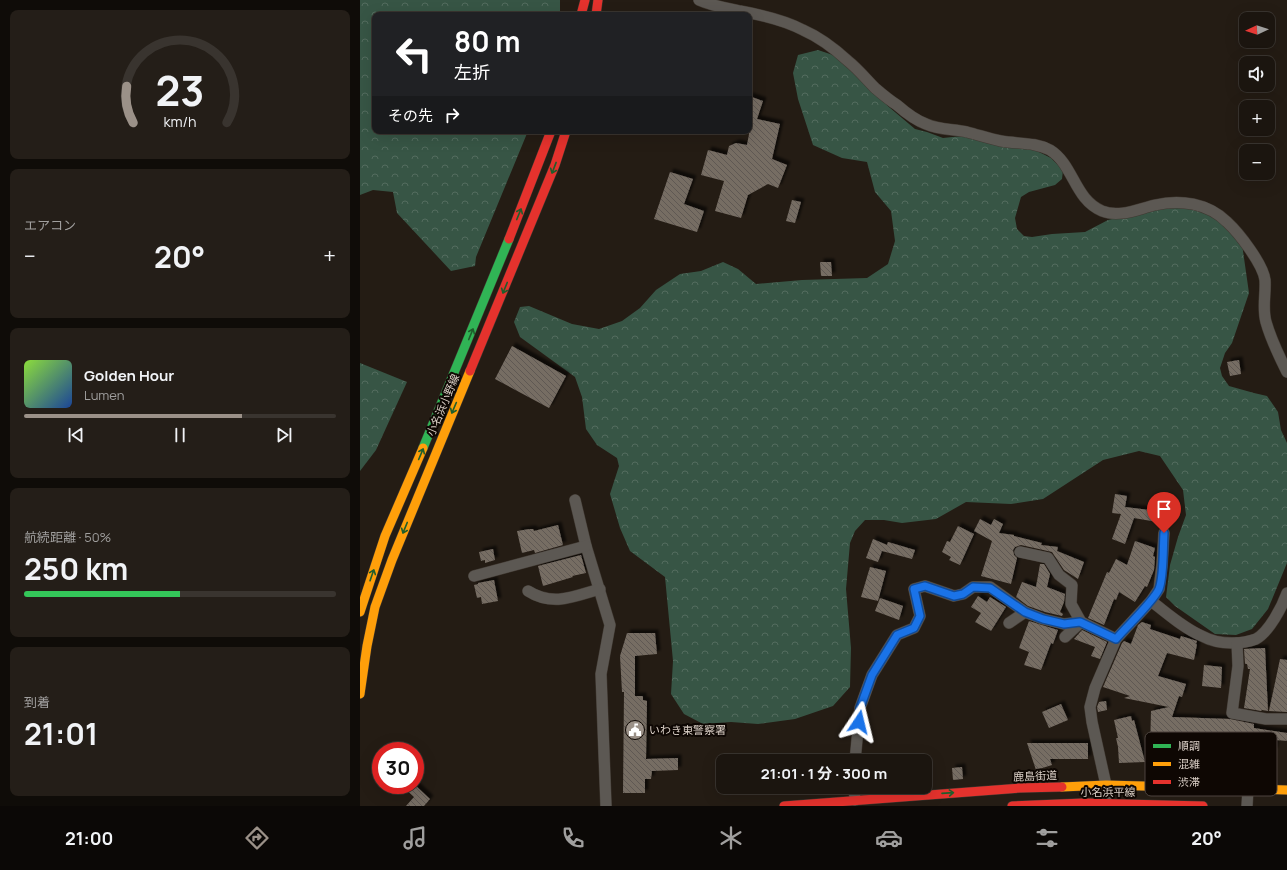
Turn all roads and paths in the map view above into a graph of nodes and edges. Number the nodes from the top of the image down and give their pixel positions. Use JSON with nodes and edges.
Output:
{"nodes":[{"id":1,"x":585,"y":0,"type":"edge"},
{"id":2,"x":598,"y":0,"type":"edge"},
{"id":3,"x":699,"y":0,"type":"edge"},
{"id":4,"x":582,"y":12,"type":"edge"},
{"id":5,"x":596,"y":12,"type":"edge"},
{"id":6,"x":743,"y":12,"type":"edge"},
{"id":7,"x":752,"y":14,"type":"edge"},
{"id":8,"x":550,"y":134,"type":"edge"},
{"id":9,"x":565,"y":134,"type":"edge"},
{"id":10,"x":1287,"y":372,"type":"edge"},
{"id":11,"x":575,"y":500,"type":"dead end"},
{"id":12,"x":1164,"y":533,"type":"dead end"},
{"id":13,"x":586,"y":546,"type":"junction"},
{"id":14,"x":1020,"y":552,"type":"dead end"},
{"id":15,"x":474,"y":576,"type":"dead end"},
{"id":16,"x":600,"y":589,"type":"junction"},
{"id":17,"x":528,"y":591,"type":"dead end"},
{"id":18,"x":1287,"y":593,"type":"edge"},
{"id":19,"x":1151,"y":601,"type":"junction"},
{"id":20,"x":360,"y":612,"type":"edge"},
{"id":21,"x":1025,"y":612,"type":"junction"},
{"id":22,"x":1080,"y":622,"type":"junction"},
{"id":23,"x":1009,"y":623,"type":"dead end"},
{"id":24,"x":1065,"y":637,"type":"dead end"},
{"id":25,"x":1116,"y":639,"type":"junction"},
{"id":26,"x":1237,"y":643,"type":"junction"},
{"id":27,"x":360,"y":694,"type":"edge"},
{"id":28,"x":1287,"y":719,"type":"edge"},
{"id":29,"x":856,"y":754,"type":"edge"},
{"id":30,"x":1106,"y":785,"type":"junction"},
{"id":31,"x":1145,"y":786,"type":"edge"},
{"id":32,"x":1020,"y":788,"type":"junction"},
{"id":33,"x":1277,"y":790,"type":"edge"},
{"id":34,"x":1287,"y":790,"type":"edge"},
{"id":35,"x":855,"y":794,"type":"edge"},
{"id":36,"x":928,"y":794,"type":"joint"},
{"id":37,"x":932,"y":794,"type":"edge"},
{"id":38,"x":1248,"y":796,"type":"edge"},
{"id":39,"x":855,"y":800,"type":"junction"},
{"id":40,"x":877,"y":802,"type":"edge"},
{"id":41,"x":1106,"y":805,"type":"edge"},
{"id":42,"x":606,"y":806,"type":"edge"},
{"id":43,"x":784,"y":806,"type":"edge"},
{"id":44,"x":928,"y":806,"type":"edge"},
{"id":45,"x":1019,"y":806,"type":"edge"},
{"id":46,"x":1203,"y":806,"type":"edge"},
{"id":47,"x":1247,"y":806,"type":"edge"}],
"edges":[{"from":1,"to":4,"type":"main road"},
{"from":2,"to":5,"type":"main road"},
{"from":3,"to":6,"type":"street"},
{"from":7,"to":10,"type":"street"},
{"from":20,"to":8,"type":"main road","name":"小名浜小野線","one_way":true},
{"from":9,"to":27,"type":"main road","name":"小名浜小野線","one_way":true},
{"from":11,"to":13,"type":"street"},
{"from":12,"to":19,"type":"street"},
{"from":13,"to":15,"type":"street"},
{"from":13,"to":16,"type":"street"},
{"from":14,"to":22,"type":"street"},
{"from":16,"to":17,"type":"street"},
{"from":16,"to":42,"type":"street"},
{"from":18,"to":26,"type":"street"},
{"from":19,"to":25,"type":"street"},
{"from":19,"to":26,"type":"street"},
{"from":21,"to":22,"type":"street"},
{"from":21,"to":23,"type":"street"},
{"from":21,"to":29,"type":"street"},
{"from":22,"to":24,"type":"street"},
{"from":22,"to":25,"type":"street"},
{"from":25,"to":30,"type":"street"},
{"from":26,"to":28,"type":"street"},
{"from":30,"to":31,"type":"main road","name":"鹿島街道"},
{"from":30,"to":32,"type":"main road","name":"鹿島街道"},
{"from":30,"to":41,"type":"street"},
{"from":37,"to":32,"type":"main road","name":"鹿島街道","one_way":true},
{"from":32,"to":45,"type":"street"},
{"from":33,"to":34,"type":"main road","name":"鹿島街道"},
{"from":35,"to":39,"type":"street"},
{"from":36,"to":40,"type":"main road","name":"鹿島街道"},
{"from":36,"to":44,"type":"street"},
{"from":38,"to":47,"type":"street"},
{"from":39,"to":40,"type":"main road","name":"鹿島街道"},
{"from":39,"to":43,"type":"main road","name":"鹿島街道"},
{"from":41,"to":45,"type":"main road","name":"小名浜平線"},
{"from":41,"to":46,"type":"main road","name":"小名浜平線"}]}
